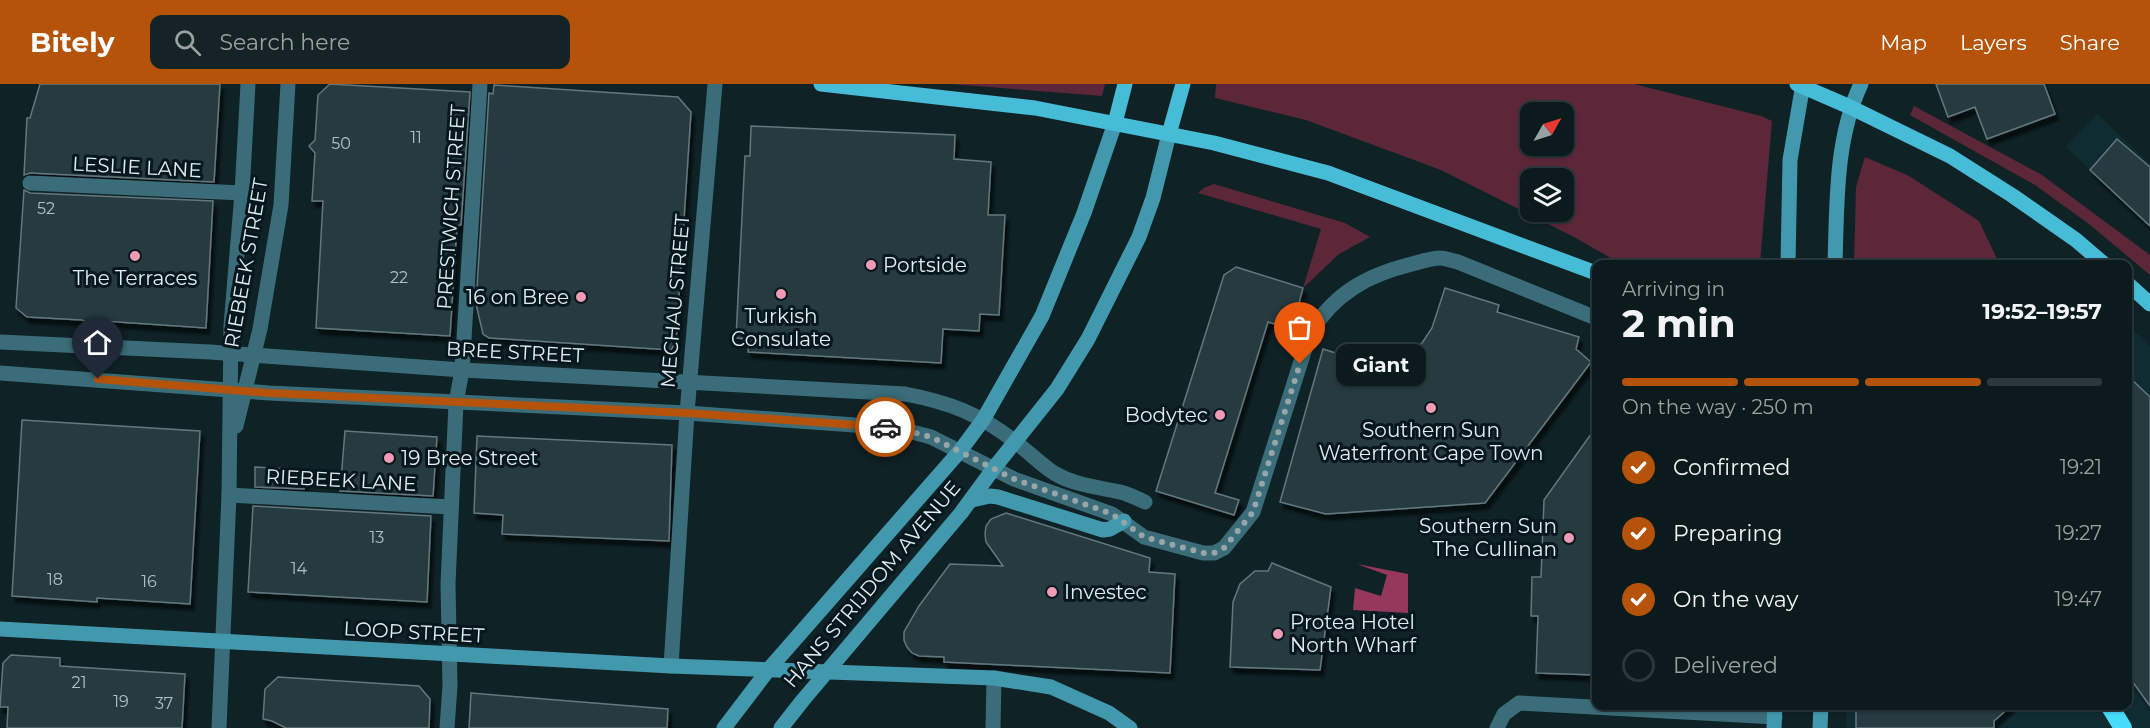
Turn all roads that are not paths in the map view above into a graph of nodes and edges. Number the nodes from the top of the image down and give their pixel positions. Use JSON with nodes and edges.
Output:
{"nodes":[{"id":1,"x":248,"y":84,"type":"edge"},
{"id":2,"x":288,"y":84,"type":"edge"},
{"id":3,"x":480,"y":84,"type":"edge"},
{"id":4,"x":715,"y":84,"type":"edge"},
{"id":5,"x":821,"y":84,"type":"edge"},
{"id":6,"x":1125,"y":84,"type":"edge"},
{"id":7,"x":1182,"y":84,"type":"edge"},
{"id":8,"x":1861,"y":84,"type":"edge"},
{"id":9,"x":1801,"y":85,"type":"edge"},
{"id":10,"x":1850,"y":107,"type":"junction"},
{"id":11,"x":1115,"y":123,"type":"junction"},
{"id":12,"x":1169,"y":134,"type":"junction"},
{"id":13,"x":30,"y":183,"type":"dead end"},
{"id":14,"x":242,"y":193,"type":"junction"},
{"id":15,"x":1788,"y":260,"type":"edge"},
{"id":16,"x":1835,"y":260,"type":"edge"},
{"id":17,"x":2099,"y":260,"type":"edge"},
{"id":18,"x":1592,"y":272,"type":"edge"},
{"id":19,"x":2132,"y":288,"type":"edge"},
{"id":20,"x":2150,"y":304,"type":"edge"},
{"id":21,"x":1592,"y":316,"type":"edge"},
{"id":22,"x":0,"y":342,"type":"edge"},
{"id":23,"x":231,"y":354,"type":"junction"},
{"id":24,"x":252,"y":355,"type":"junction"},
{"id":25,"x":462,"y":370,"type":"junction"},
{"id":26,"x":0,"y":373,"type":"edge"},
{"id":27,"x":690,"y":382,"type":"junction"},
{"id":28,"x":237,"y":391,"type":"junction"},
{"id":29,"x":456,"y":403,"type":"junction"},
{"id":30,"x":687,"y":413,"type":"junction"},
{"id":31,"x":983,"y":420,"type":"junction"},
{"id":32,"x":1016,"y":442,"type":"junction"},
{"id":33,"x":960,"y":451,"type":"junction"},
{"id":34,"x":994,"y":468,"type":"junction"},
{"id":35,"x":229,"y":495,"type":"junction"},
{"id":36,"x":972,"y":500,"type":"junction"},
{"id":37,"x":1146,"y":502,"type":"dead end"},
{"id":38,"x":451,"y":507,"type":"junction"},
{"id":39,"x":1124,"y":520,"type":"junction"},
{"id":40,"x":0,"y":629,"type":"edge"},
{"id":41,"x":222,"y":642,"type":"junction"},
{"id":42,"x":448,"y":654,"type":"junction"},
{"id":43,"x":671,"y":666,"type":"junction"},
{"id":44,"x":769,"y":669,"type":"junction"},
{"id":45,"x":826,"y":672,"type":"junction"},
{"id":46,"x":994,"y":678,"type":"junction"},
{"id":47,"x":1592,"y":707,"type":"edge"},
{"id":48,"x":1647,"y":710,"type":"edge"},
{"id":49,"x":1821,"y":710,"type":"edge"},
{"id":50,"x":2112,"y":710,"type":"edge"},
{"id":51,"x":1775,"y":717,"type":"edge"},
{"id":52,"x":219,"y":728,"type":"edge"},
{"id":53,"x":447,"y":728,"type":"edge"},
{"id":54,"x":724,"y":728,"type":"edge"},
{"id":55,"x":781,"y":728,"type":"edge"},
{"id":56,"x":993,"y":728,"type":"edge"},
{"id":57,"x":1130,"y":728,"type":"edge"},
{"id":58,"x":1497,"y":728,"type":"edge"},
{"id":59,"x":1820,"y":728,"type":"edge"},
{"id":60,"x":2123,"y":728,"type":"edge"}],
"edges":[{"from":1,"to":14,"type":"street","name":"RIEBEEK STREET"},
{"from":2,"to":24,"type":"street","name":"RIEBEEK STREET"},
{"from":3,"to":25,"type":"street","name":"PRESTWICH STREET"},
{"from":4,"to":27,"type":"street","name":"MECHAU STREET"},
{"from":5,"to":11,"type":"main road"},
{"from":6,"to":11,"type":"main road","name":"HANS STRIJDOM AVENUE"},
{"from":7,"to":12,"type":"main road","name":"HANS STRIJDOM AVENUE"},
{"from":8,"to":10,"type":"main road"},
{"from":9,"to":10,"type":"main road"},
{"from":9,"to":15,"type":"main road"},
{"from":10,"to":16,"type":"main road"},
{"from":10,"to":17,"type":"main road"},
{"from":11,"to":12,"type":"main road"},
{"from":11,"to":31,"type":"main road","name":"HANS STRIJDOM AVENUE"},
{"from":12,"to":18,"type":"main road"},
{"from":12,"to":32,"type":"main road","name":"HANS STRIJDOM AVENUE"},
{"from":13,"to":14,"type":"street","name":"LESLIE LANE"},
{"from":14,"to":23,"type":"street","name":"RIEBEEK STREET"},
{"from":19,"to":20,"type":"main road"},
{"from":21,"to":39,"type":"street"},
{"from":22,"to":23,"type":"street","name":"BREE STREET"},
{"from":23,"to":24,"type":"street","name":"BREE STREET"},
{"from":23,"to":28,"type":"street","name":"RIEBEEK STREET"},
{"from":24,"to":25,"type":"street","name":"BREE STREET"},
{"from":24,"to":28,"type":"street","name":"RIEBEEK STREET"},
{"from":25,"to":27,"type":"street","name":"BREE STREET"},
{"from":25,"to":29,"type":"street","name":"PRESTWICH STREET"},
{"from":26,"to":28,"type":"street"},
{"from":27,"to":30,"type":"street","name":"MECHAU STREET"},
{"from":27,"to":31,"type":"street","name":"BREE STREET"},
{"from":28,"to":29,"type":"street"},
{"from":28,"to":35,"type":"street","name":"RIEBEEK STREET"},
{"from":29,"to":30,"type":"street"},
{"from":29,"to":38,"type":"street","name":"PRESTWICH STREET"},
{"from":30,"to":33,"type":"street"},
{"from":30,"to":43,"type":"street","name":"MECHAU STREET"},
{"from":31,"to":32,"type":"street","name":"BREE STREET"},
{"from":31,"to":33,"type":"main road","name":"HANS STRIJDOM AVENUE"},
{"from":32,"to":34,"type":"main road","name":"HANS STRIJDOM AVENUE"},
{"from":32,"to":37,"type":"street","name":"BREE STREET"},
{"from":33,"to":34,"type":"street"},
{"from":33,"to":44,"type":"main road","name":"HANS STRIJDOM AVENUE"},
{"from":34,"to":36,"type":"main road","name":"HANS STRIJDOM AVENUE"},
{"from":34,"to":39,"type":"street"},
{"from":35,"to":38,"type":"street","name":"RIEBEEK LANE"},
{"from":35,"to":41,"type":"street","name":"RIEBEEK STREET"},
{"from":36,"to":39,"type":"main road"},
{"from":36,"to":45,"type":"main road","name":"HANS STRIJDOM AVENUE"},
{"from":38,"to":42,"type":"street","name":"PRESTWICH STREET"},
{"from":40,"to":41,"type":"main road","name":"LOOP STREET"},
{"from":41,"to":42,"type":"main road","name":"LOOP STREET"},
{"from":41,"to":52,"type":"street","name":"RIEBEEK STREET"},
{"from":42,"to":43,"type":"main road","name":"LOOP STREET"},
{"from":42,"to":53,"type":"street","name":"PRESTWICH STREET"},
{"from":43,"to":44,"type":"main road","name":"LOOP STREET"},
{"from":44,"to":45,"type":"main road","name":"LOOP STREET"},
{"from":44,"to":54,"type":"main road","name":"HANS STRIJDOM AVENUE"},
{"from":45,"to":46,"type":"main road","name":"LOOP STREET"},
{"from":45,"to":55,"type":"main road","name":"HANS STRIJDOM AVENUE"},
{"from":46,"to":56,"type":"street"},
{"from":46,"to":57,"type":"main road","name":"LOOP STREET"},
{"from":47,"to":58,"type":"street"},
{"from":48,"to":51,"type":"street"},
{"from":49,"to":59,"type":"main road"},
{"from":50,"to":60,"type":"highway"}]}
